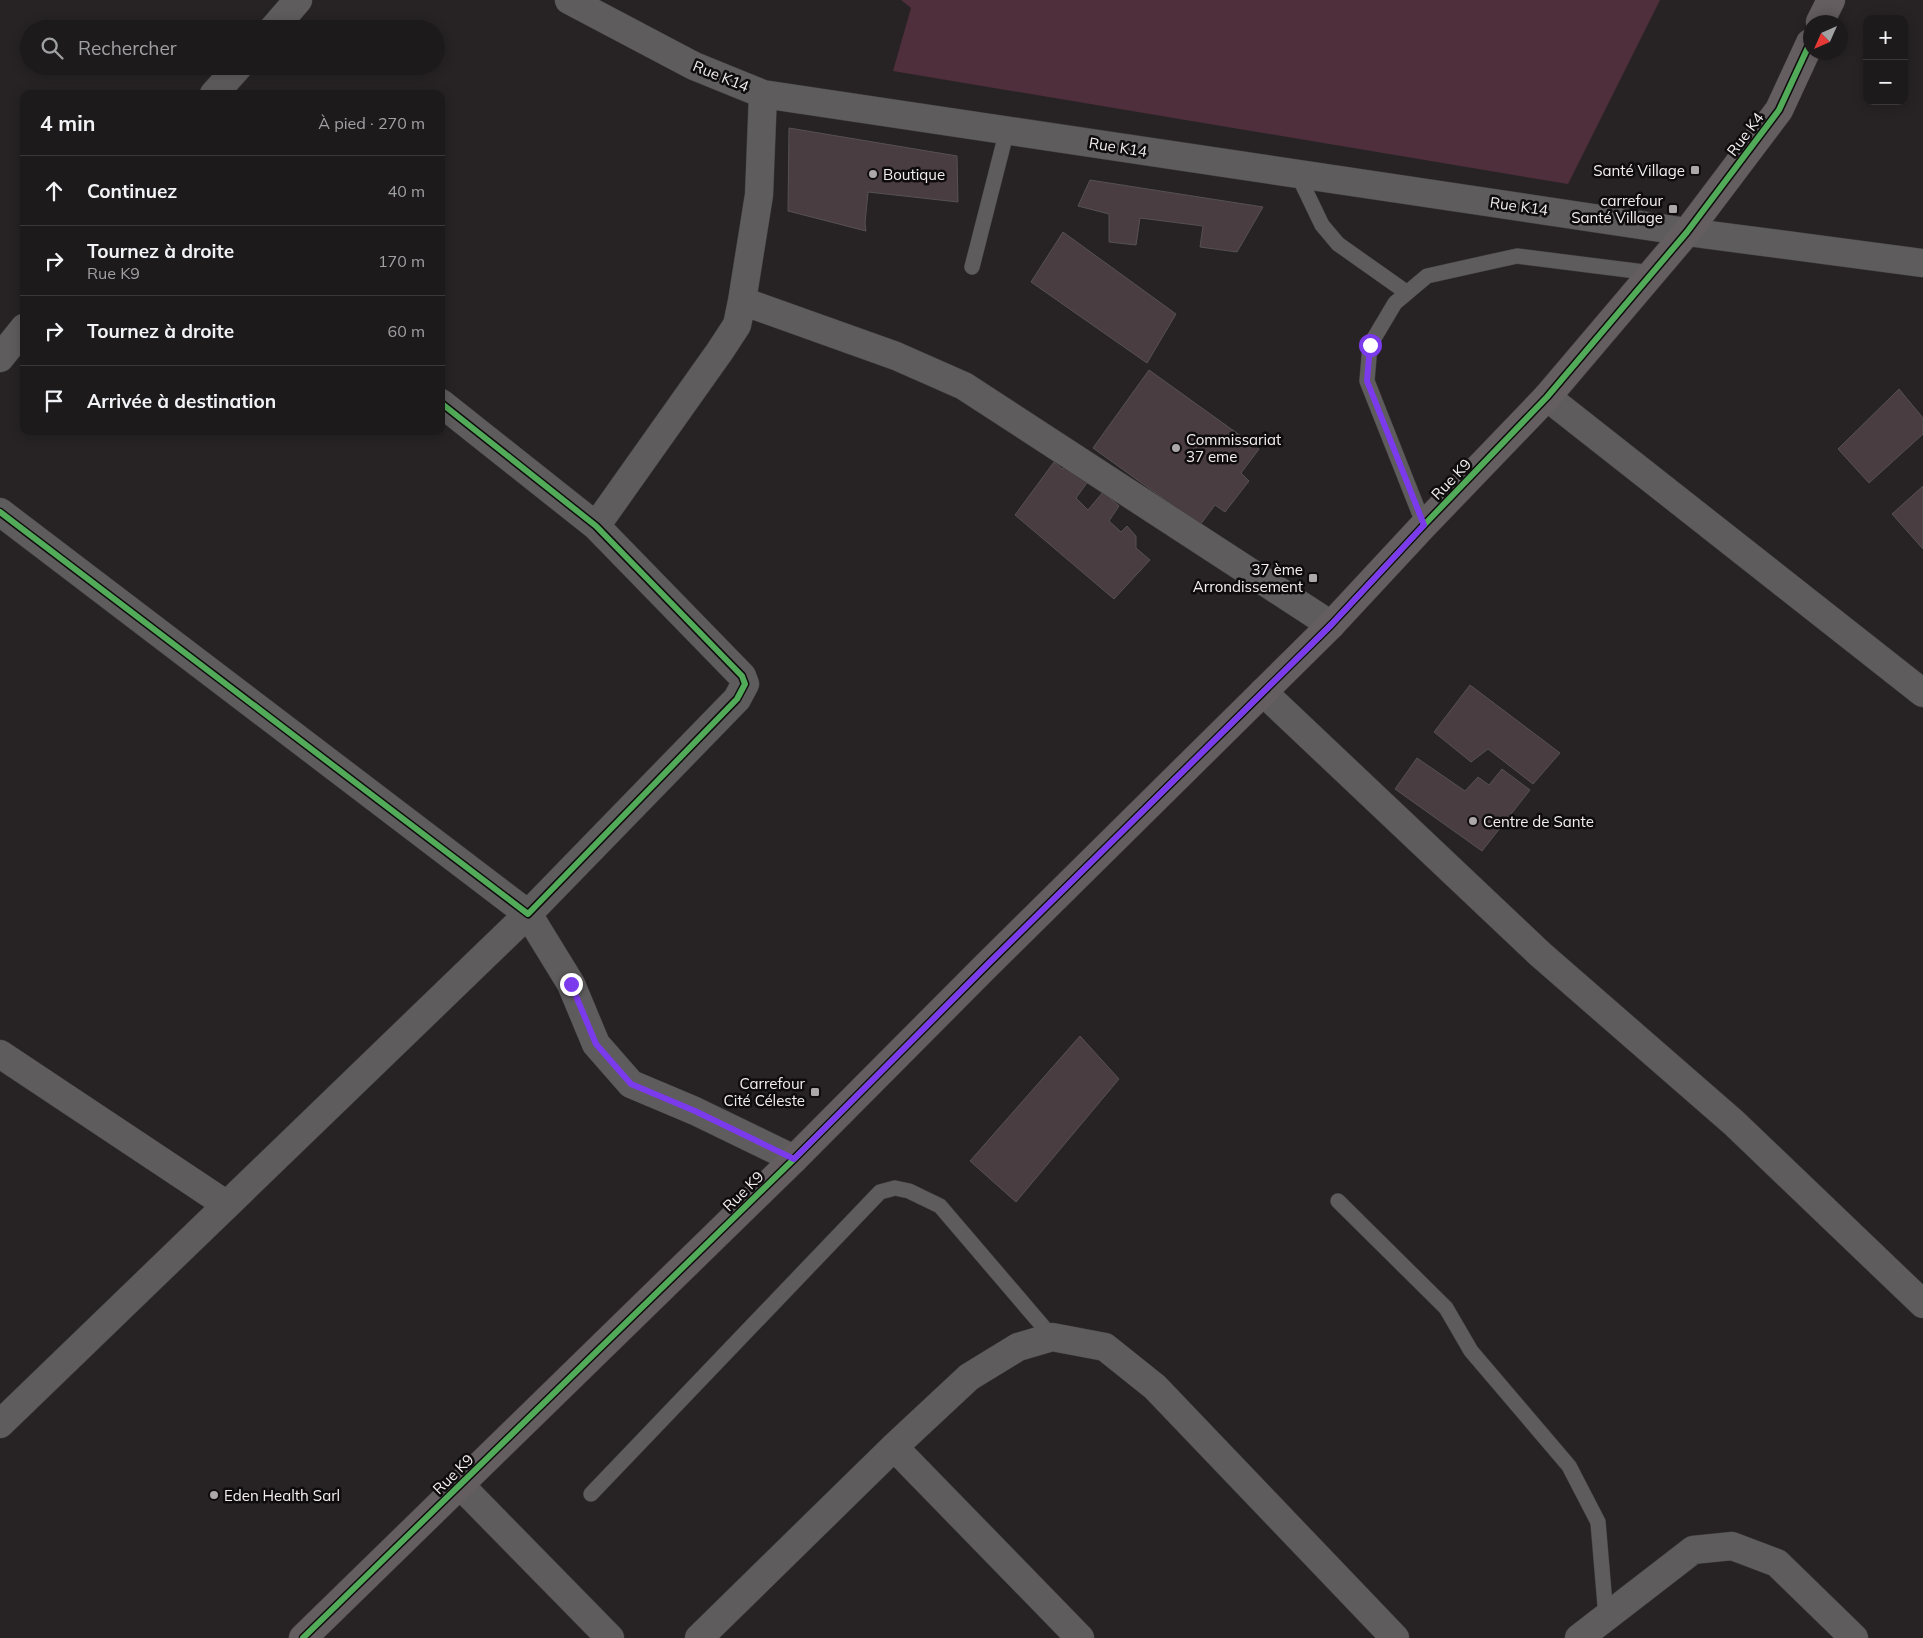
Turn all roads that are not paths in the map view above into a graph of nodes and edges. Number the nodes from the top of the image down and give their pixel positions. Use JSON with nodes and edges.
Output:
{"nodes":[{"id":1,"x":298,"y":0,"type":"edge"},
{"id":2,"x":569,"y":0,"type":"edge"},
{"id":3,"x":1830,"y":0,"type":"edge"},
{"id":4,"x":1823,"y":15,"type":"edge"},
{"id":5,"x":280,"y":20,"type":"edge"},
{"id":6,"x":1803,"y":58,"type":"edge"},
{"id":7,"x":231,"y":75,"type":"edge"},
{"id":8,"x":218,"y":90,"type":"edge"},
{"id":9,"x":763,"y":94,"type":"junction"},
{"id":10,"x":1007,"y":130,"type":"junction"},
{"id":11,"x":1297,"y":173,"type":"junction"},
{"id":12,"x":1687,"y":232,"type":"junction"},
{"id":13,"x":1923,"y":263,"type":"edge"},
{"id":14,"x":972,"y":267,"type":"dead end"},
{"id":15,"x":1652,"y":274,"type":"junction"},
{"id":16,"x":1406,"y":292,"type":"junction"},
{"id":17,"x":742,"y":301,"type":"junction"},
{"id":18,"x":20,"y":333,"type":"edge"},
{"id":19,"x":0,"y":358,"type":"edge"},
{"id":20,"x":1547,"y":397,"type":"junction"},
{"id":21,"x":445,"y":406,"type":"edge"},
{"id":22,"x":0,"y":512,"type":"edge"},
{"id":23,"x":1424,"y":525,"type":"junction"},
{"id":24,"x":596,"y":526,"type":"junction"},
{"id":25,"x":1331,"y":625,"type":"junction"},
{"id":26,"x":1263,"y":692,"type":"junction"},
{"id":27,"x":1923,"y":693,"type":"edge"},
{"id":28,"x":528,"y":914,"type":"junction"},
{"id":29,"x":0,"y":1054,"type":"edge"},
{"id":30,"x":794,"y":1159,"type":"junction"},
{"id":31,"x":1338,"y":1201,"type":"dead end"},
{"id":32,"x":227,"y":1204,"type":"junction"},
{"id":33,"x":1921,"y":1298,"type":"edge"},
{"id":34,"x":1052,"y":1338,"type":"junction"},
{"id":35,"x":0,"y":1424,"type":"edge"},
{"id":36,"x":894,"y":1447,"type":"junction"},
{"id":37,"x":460,"y":1485,"type":"junction"},
{"id":38,"x":591,"y":1494,"type":"dead end"},
{"id":39,"x":1606,"y":1617,"type":"junction"},
{"id":40,"x":303,"y":1638,"type":"edge"},
{"id":41,"x":610,"y":1638,"type":"edge"},
{"id":42,"x":699,"y":1638,"type":"edge"},
{"id":43,"x":1080,"y":1638,"type":"edge"},
{"id":44,"x":1395,"y":1638,"type":"edge"},
{"id":45,"x":1579,"y":1638,"type":"edge"},
{"id":46,"x":1854,"y":1638,"type":"edge"}],
"edges":[{"from":1,"to":5,"type":"street"},
{"from":2,"to":9,"type":"street","name":"Rue K14"},
{"from":3,"to":4,"type":"street"},
{"from":6,"to":12,"type":"street","name":"Rue K4"},
{"from":7,"to":8,"type":"street"},
{"from":9,"to":10,"type":"street","name":"Rue K14"},
{"from":9,"to":17,"type":"street"},
{"from":10,"to":11,"type":"street","name":"Rue K14"},
{"from":10,"to":14,"type":"lane"},
{"from":11,"to":12,"type":"street","name":"Rue K14"},
{"from":11,"to":16,"type":"lane"},
{"from":12,"to":13,"type":"street","name":"Rue K14"},
{"from":12,"to":15,"type":"street","name":"Rue K9"},
{"from":15,"to":16,"type":"lane"},
{"from":15,"to":20,"type":"street","name":"Rue K9"},
{"from":16,"to":23,"type":"lane"},
{"from":17,"to":24,"type":"street"},
{"from":17,"to":25,"type":"street"},
{"from":18,"to":19,"type":"street"},
{"from":20,"to":23,"type":"street","name":"Rue K9"},
{"from":20,"to":27,"type":"street"},
{"from":21,"to":24,"type":"street"},
{"from":22,"to":28,"type":"street"},
{"from":23,"to":25,"type":"street","name":"Rue K9"},
{"from":24,"to":28,"type":"street"},
{"from":25,"to":26,"type":"street","name":"Rue K9"},
{"from":26,"to":30,"type":"street","name":"Rue K9"},
{"from":26,"to":33,"type":"street"},
{"from":28,"to":30,"type":"street"},
{"from":28,"to":32,"type":"street"},
{"from":29,"to":32,"type":"street"},
{"from":30,"to":37,"type":"street","name":"Rue K9"},
{"from":31,"to":39,"type":"lane"},
{"from":32,"to":35,"type":"street"},
{"from":34,"to":36,"type":"street"},
{"from":34,"to":38,"type":"lane"},
{"from":34,"to":44,"type":"street"},
{"from":36,"to":42,"type":"street"},
{"from":36,"to":43,"type":"street"},
{"from":37,"to":40,"type":"street","name":"Rue K9"},
{"from":37,"to":41,"type":"street"},
{"from":39,"to":45,"type":"street"},
{"from":39,"to":46,"type":"street"}]}
